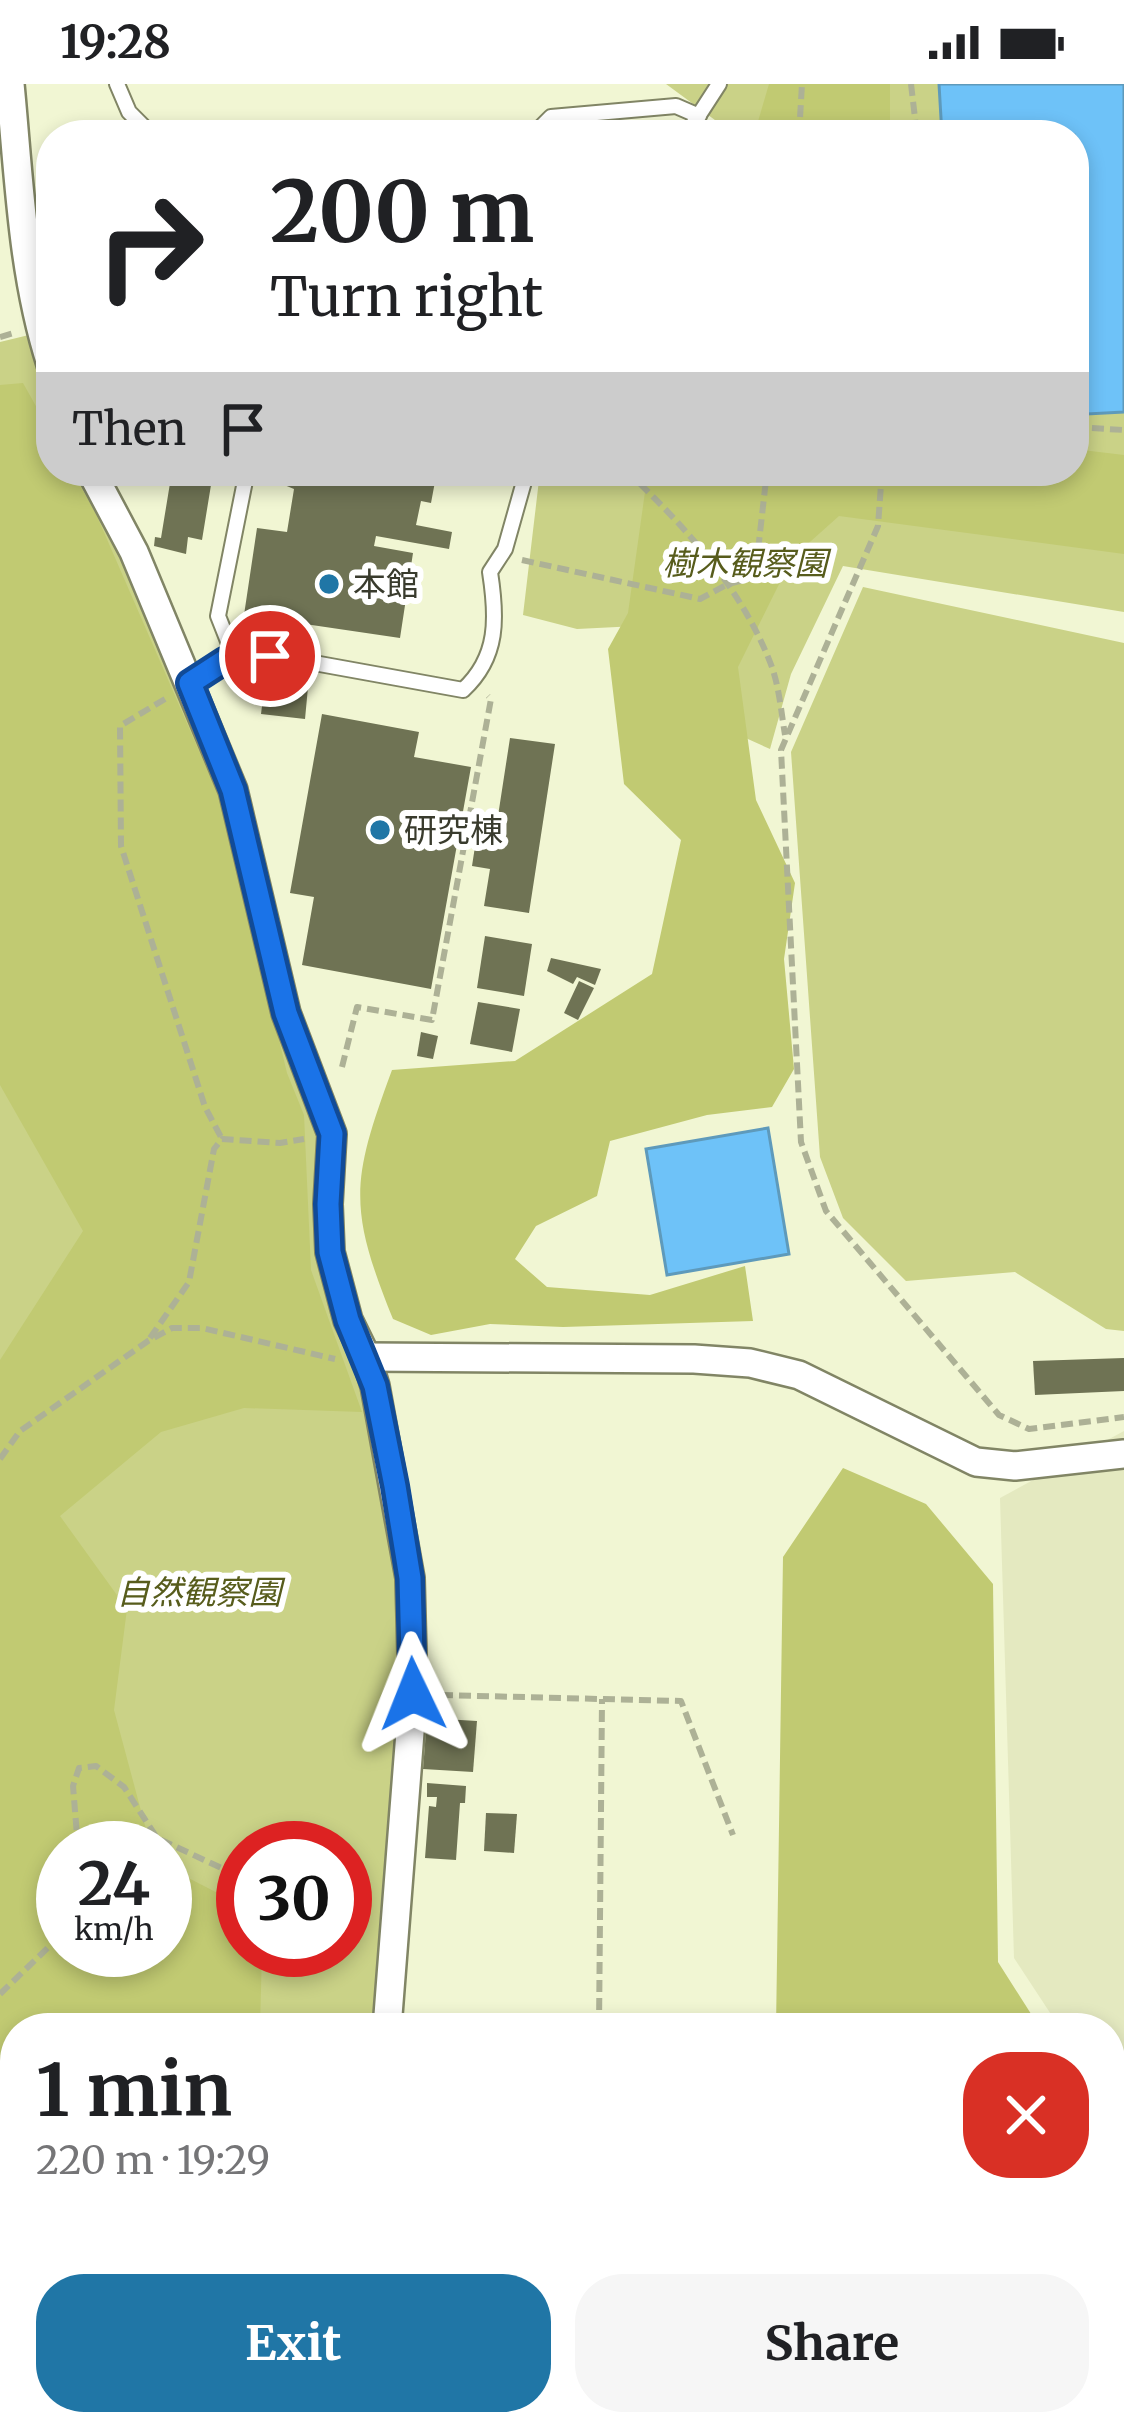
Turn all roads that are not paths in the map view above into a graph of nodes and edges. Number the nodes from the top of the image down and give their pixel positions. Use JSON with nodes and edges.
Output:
{"nodes":[{"id":1,"x":10,"y":84,"type":"edge"},
{"id":2,"x":117,"y":84,"type":"edge"},
{"id":3,"x":719,"y":84,"type":"edge"},
{"id":4,"x":699,"y":116,"type":"junction"},
{"id":5,"x":137,"y":120,"type":"edge"},
{"id":6,"x":547,"y":120,"type":"edge"},
{"id":7,"x":696,"y":120,"type":"edge"},
{"id":8,"x":36,"y":310,"type":"edge"},
{"id":9,"x":99,"y":486,"type":"edge"},
{"id":10,"x":244,"y":486,"type":"edge"},
{"id":11,"x":522,"y":486,"type":"edge"},
{"id":12,"x":235,"y":659,"type":"junction"},
{"id":13,"x":190,"y":683,"type":"junction"},
{"id":14,"x":366,"y":1357,"type":"junction"},
{"id":15,"x":1124,"y":1454,"type":"edge"},
{"id":16,"x":388,"y":2013,"type":"edge"}],
"edges":[{"from":1,"to":8,"type":"street"},
{"from":2,"to":5,"type":"lane"},
{"from":3,"to":4,"type":"lane"},
{"from":4,"to":6,"type":"lane"},
{"from":4,"to":7,"type":"lane"},
{"from":9,"to":13,"type":"street"},
{"from":10,"to":12,"type":"lane"},
{"from":11,"to":12,"type":"lane"},
{"from":12,"to":13,"type":"lane"},
{"from":13,"to":14,"type":"street"},
{"from":14,"to":15,"type":"street"},
{"from":14,"to":16,"type":"street"}]}
